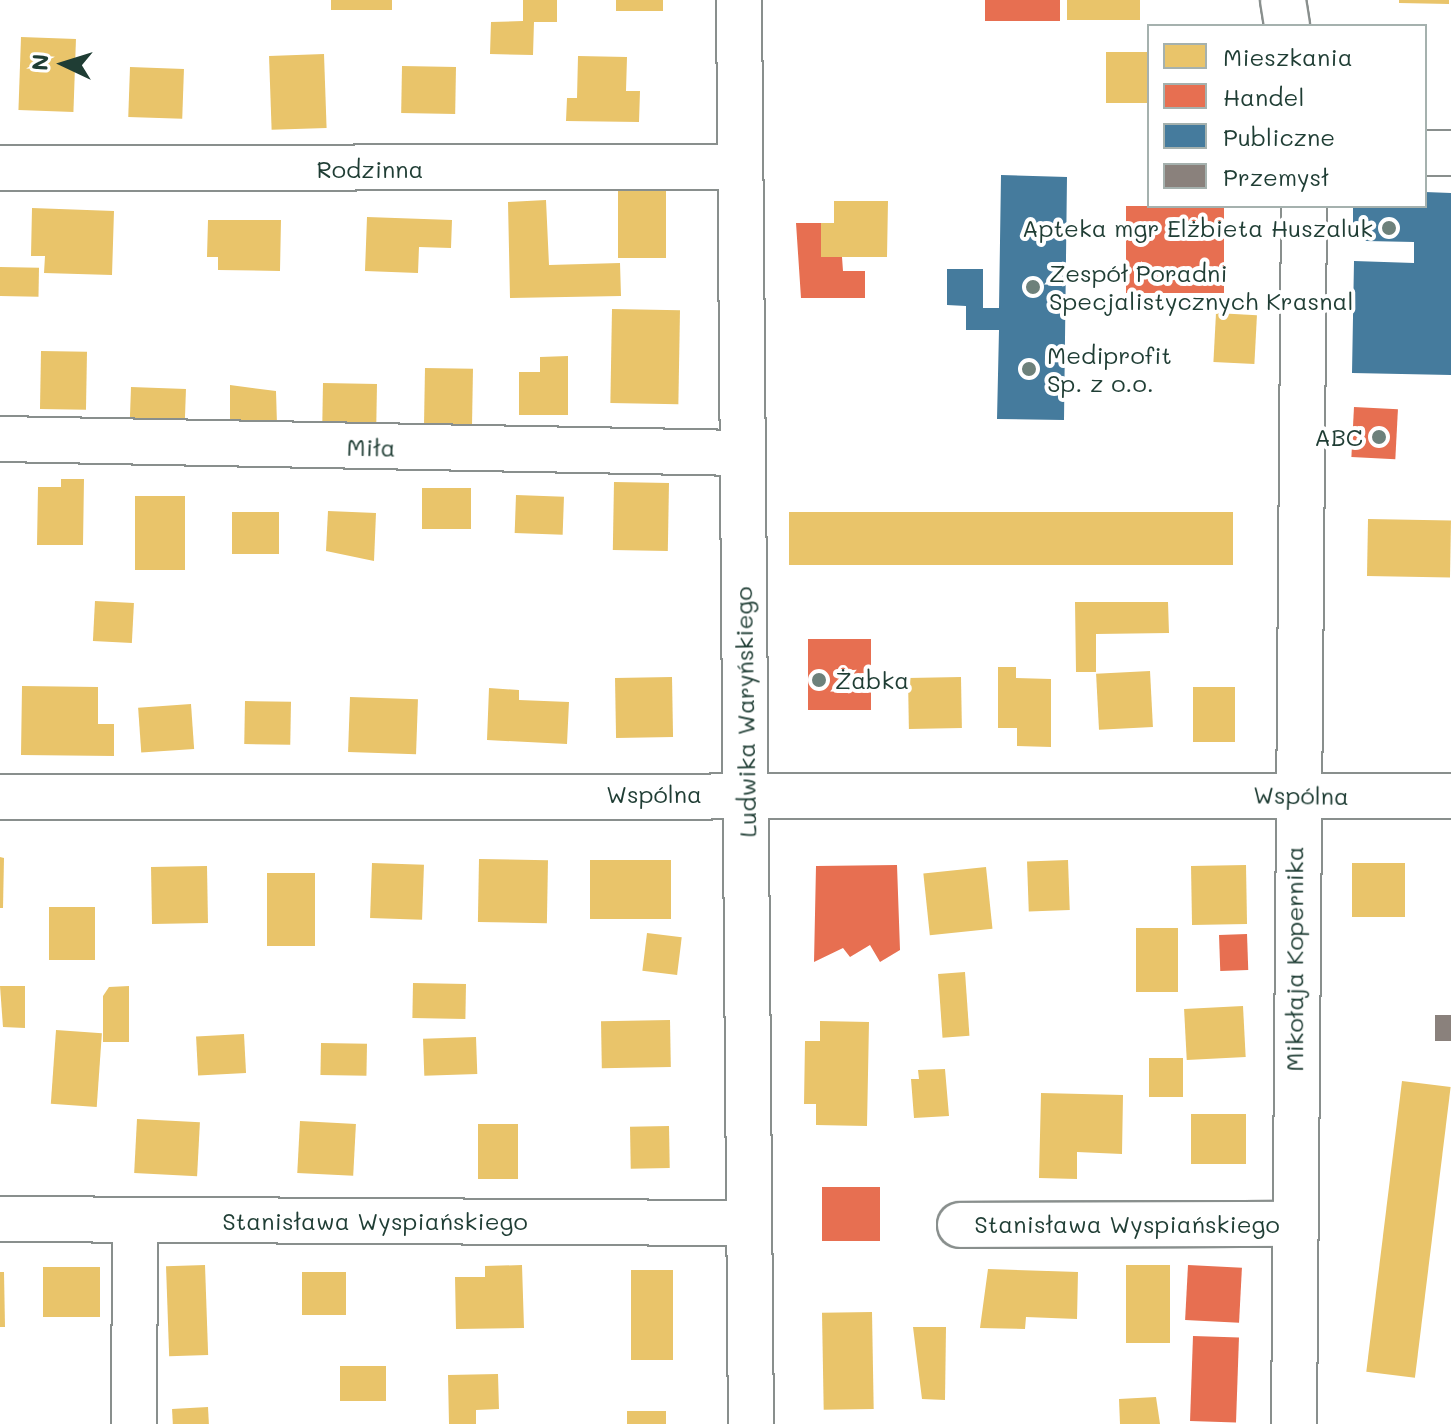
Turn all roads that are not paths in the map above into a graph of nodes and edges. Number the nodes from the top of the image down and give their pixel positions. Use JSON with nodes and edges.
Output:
{"nodes":[{"id":1,"x":739,"y":0,"type":"edge"},
{"id":2,"x":1283,"y":0,"type":"edge"},
{"id":3,"x":1287,"y":24,"type":"edge"},
{"id":4,"x":1427,"y":153,"type":"edge"},
{"id":5,"x":1451,"y":153,"type":"edge"},
{"id":6,"x":740,"y":167,"type":"junction"},
{"id":7,"x":0,"y":168,"type":"edge"},
{"id":8,"x":1304,"y":208,"type":"edge"},
{"id":9,"x":0,"y":439,"type":"edge"},
{"id":10,"x":743,"y":453,"type":"junction"},
{"id":11,"x":746,"y":795,"type":"junction"},
{"id":12,"x":1294,"y":795,"type":"junction"},
{"id":13,"x":1451,"y":796,"type":"edge"},
{"id":14,"x":0,"y":797,"type":"edge"},
{"id":15,"x":0,"y":1219,"type":"edge"},
{"id":16,"x":135,"y":1221,"type":"junction"},
{"id":17,"x":749,"y":1223,"type":"junction"},
{"id":18,"x":1294,"y":1224,"type":"junction"},
{"id":19,"x":960,"y":1225,"type":"dead end"},
{"id":20,"x":134,"y":1424,"type":"edge"},
{"id":21,"x":751,"y":1424,"type":"edge"},
{"id":22,"x":1294,"y":1424,"type":"edge"}],
"edges":[{"from":1,"to":6,"type":"street","name":"Ludwika Waryńskiego"},
{"from":2,"to":3,"type":"street"},
{"from":4,"to":5,"type":"street"},
{"from":6,"to":7,"type":"street","name":"Rodzinna"},
{"from":6,"to":10,"type":"street","name":"Ludwika Waryńskiego"},
{"from":8,"to":12,"type":"street","name":"Mikołaja Kopernika"},
{"from":9,"to":10,"type":"street","name":"Miła"},
{"from":10,"to":11,"type":"street","name":"Ludwika Waryńskiego"},
{"from":11,"to":12,"type":"street","name":"Wspólna"},
{"from":11,"to":14,"type":"street","name":"Wspólna"},
{"from":11,"to":17,"type":"street","name":"Ludwika Waryńskiego"},
{"from":12,"to":13,"type":"street","name":"Wspólna"},
{"from":12,"to":18,"type":"street","name":"Mikołaja Kopernika"},
{"from":15,"to":16,"type":"street","name":"Stanisława Wyspiańskiego"},
{"from":16,"to":17,"type":"street","name":"Stanisława Wyspiańskiego"},
{"from":16,"to":20,"type":"street"},
{"from":17,"to":21,"type":"street","name":"Ludwika Waryńskiego"},
{"from":18,"to":19,"type":"street","name":"Stanisława Wyspiańskiego"},
{"from":18,"to":22,"type":"street","name":"Mikołaja Kopernika"}]}
